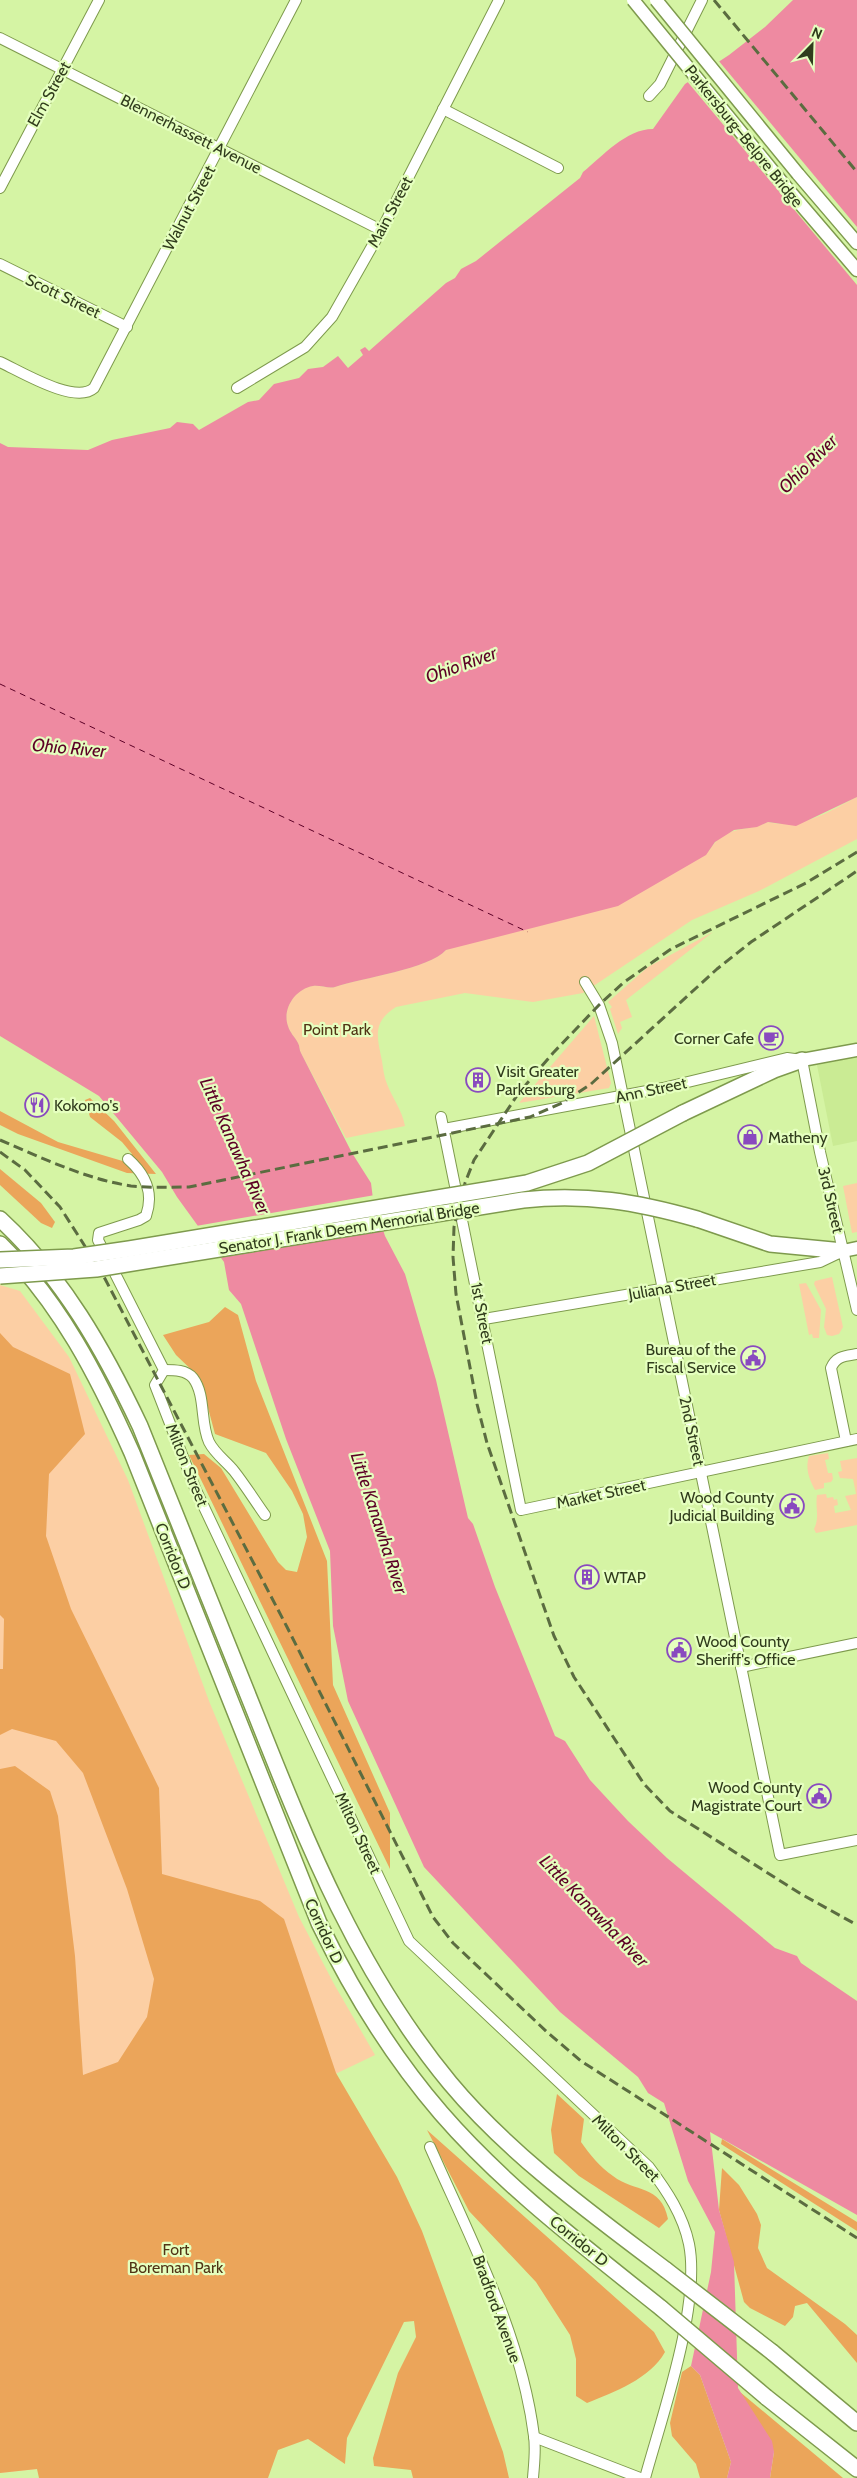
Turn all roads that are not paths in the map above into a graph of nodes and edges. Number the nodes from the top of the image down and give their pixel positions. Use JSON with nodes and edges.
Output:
{"nodes":[{"id":1,"x":99,"y":0,"type":"edge"},
{"id":2,"x":296,"y":0,"type":"edge"},
{"id":3,"x":499,"y":0,"type":"edge"},
{"id":4,"x":633,"y":0,"type":"edge"},
{"id":5,"x":656,"y":0,"type":"edge"},
{"id":6,"x":702,"y":0,"type":"edge"},
{"id":7,"x":0,"y":38,"type":"edge"},
{"id":8,"x":62,"y":69,"type":"junction"},
{"id":9,"x":649,"y":96,"type":"dead end"},
{"id":10,"x":443,"y":109,"type":"junction"},
{"id":11,"x":220,"y":148,"type":"junction"},
{"id":12,"x":558,"y":168,"type":"dead end"},
{"id":13,"x":0,"y":188,"type":"edge"},
{"id":14,"x":381,"y":230,"type":"junction"},
{"id":15,"x":857,"y":243,"type":"edge"},
{"id":16,"x":0,"y":264,"type":"edge"},
{"id":17,"x":857,"y":270,"type":"edge"},
{"id":18,"x":127,"y":327,"type":"junction"},
{"id":19,"x":0,"y":362,"type":"edge"},
{"id":20,"x":238,"y":388,"type":"dead end"},
{"id":21,"x":584,"y":982,"type":"dead end"},
{"id":22,"x":857,"y":1050,"type":"edge"},
{"id":23,"x":802,"y":1060,"type":"junction"},
{"id":24,"x":622,"y":1096,"type":"junction"},
{"id":25,"x":441,"y":1117,"type":"dead end"},
{"id":26,"x":444,"y":1129,"type":"junction"},
{"id":27,"x":128,"y":1159,"type":"dead end"},
{"id":28,"x":0,"y":1219,"type":"edge"},
{"id":29,"x":0,"y":1244,"type":"edge"},
{"id":30,"x":850,"y":1250,"type":"edge"},
{"id":31,"x":0,"y":1260,"type":"edge"},
{"id":32,"x":0,"y":1276,"type":"edge"},
{"id":33,"x":662,"y":1288,"type":"junction"},
{"id":34,"x":857,"y":1310,"type":"edge"},
{"id":35,"x":484,"y":1319,"type":"junction"},
{"id":36,"x":857,"y":1354,"type":"edge"},
{"id":37,"x":164,"y":1370,"type":"junction"},
{"id":38,"x":857,"y":1439,"type":"edge"},
{"id":39,"x":846,"y":1441,"type":"junction"},
{"id":40,"x":700,"y":1471,"type":"junction"},
{"id":41,"x":521,"y":1510,"type":"joint"},
{"id":42,"x":265,"y":1515,"type":"dead end"},
{"id":43,"x":857,"y":1643,"type":"edge"},
{"id":44,"x":741,"y":1667,"type":"junction"},
{"id":45,"x":857,"y":1840,"type":"edge"},
{"id":46,"x":430,"y":2147,"type":"dead end"},
{"id":47,"x":857,"y":2422,"type":"edge"},
{"id":48,"x":534,"y":2437,"type":"junction"},
{"id":49,"x":857,"y":2469,"type":"edge"},
{"id":50,"x":534,"y":2478,"type":"edge"},
{"id":51,"x":640,"y":2478,"type":"edge"},
{"id":52,"x":645,"y":2478,"type":"edge"}],
"edges":[{"from":1,"to":8,"type":"street","name":"Elm Street"},
{"from":2,"to":11,"type":"street","name":"Walnut Street"},
{"from":3,"to":10,"type":"street","name":"Main Street"},
{"from":4,"to":17,"type":"main road","name":"Parkersburg–Belpre Bridge","bridge":true},
{"from":5,"to":15,"type":"main road","name":"Parkersburg–Belpre Bridge","bridge":true},
{"from":6,"to":9,"type":"street"},
{"from":7,"to":8,"type":"street","name":"Blennerhassett Avenue"},
{"from":8,"to":11,"type":"street","name":"Blennerhassett Avenue"},
{"from":8,"to":13,"type":"street","name":"Elm Street"},
{"from":10,"to":12,"type":"street"},
{"from":10,"to":14,"type":"street","name":"Main Street"},
{"from":11,"to":14,"type":"street","name":"Blennerhassett Avenue"},
{"from":11,"to":18,"type":"street","name":"Walnut Street"},
{"from":14,"to":20,"type":"street","name":"Main Street"},
{"from":16,"to":18,"type":"street","name":"Scott Street"},
{"from":18,"to":19,"type":"street","name":"Walnut Street"},
{"from":21,"to":24,"type":"street","name":"2nd Street"},
{"from":22,"to":23,"type":"main road","name":"Ann Street"},
{"from":23,"to":24,"type":"street","name":"Ann Street"},
{"from":23,"to":30,"type":"street","name":"3rd Street"},
{"from":23,"to":31,"type":"highway","name":"Senator J. Frank Deem Memorial Bridge","bridge":true},
{"from":24,"to":26,"type":"street","name":"Ann Street"},
{"from":24,"to":33,"type":"street","name":"2nd Street"},
{"from":25,"to":26,"type":"street","name":"1st Street"},
{"from":26,"to":35,"type":"street","name":"1st Street"},
{"from":27,"to":37,"type":"street"},
{"from":28,"to":47,"type":"highway","name":"Corridor D","bridge":true},
{"from":29,"to":49,"type":"highway","name":"Corridor D","bridge":true},
{"from":30,"to":32,"type":"highway","name":"Senator J. Frank Deem Memorial Bridge","bridge":true},
{"from":30,"to":33,"type":"street","name":"Juliana Street"},
{"from":30,"to":34,"type":"street","name":"3rd Street"},
{"from":33,"to":35,"type":"street","name":"Juliana Street"},
{"from":33,"to":40,"type":"street","name":"2nd Street"},
{"from":35,"to":41,"type":"street","name":"1st Street"},
{"from":36,"to":39,"type":"street"},
{"from":37,"to":42,"type":"street"},
{"from":37,"to":52,"type":"street","name":"Milton Street"},
{"from":38,"to":39,"type":"street","name":"Market Street"},
{"from":39,"to":40,"type":"street","name":"Market Street"},
{"from":40,"to":41,"type":"street","name":"Market Street"},
{"from":40,"to":44,"type":"street","name":"2nd Street"},
{"from":43,"to":44,"type":"street"},
{"from":44,"to":45,"type":"street","name":"2nd Street"},
{"from":46,"to":48,"type":"street","name":"Bradford Avenue"},
{"from":48,"to":50,"type":"street","name":"Bradford Avenue"},
{"from":48,"to":51,"type":"street"}]}
